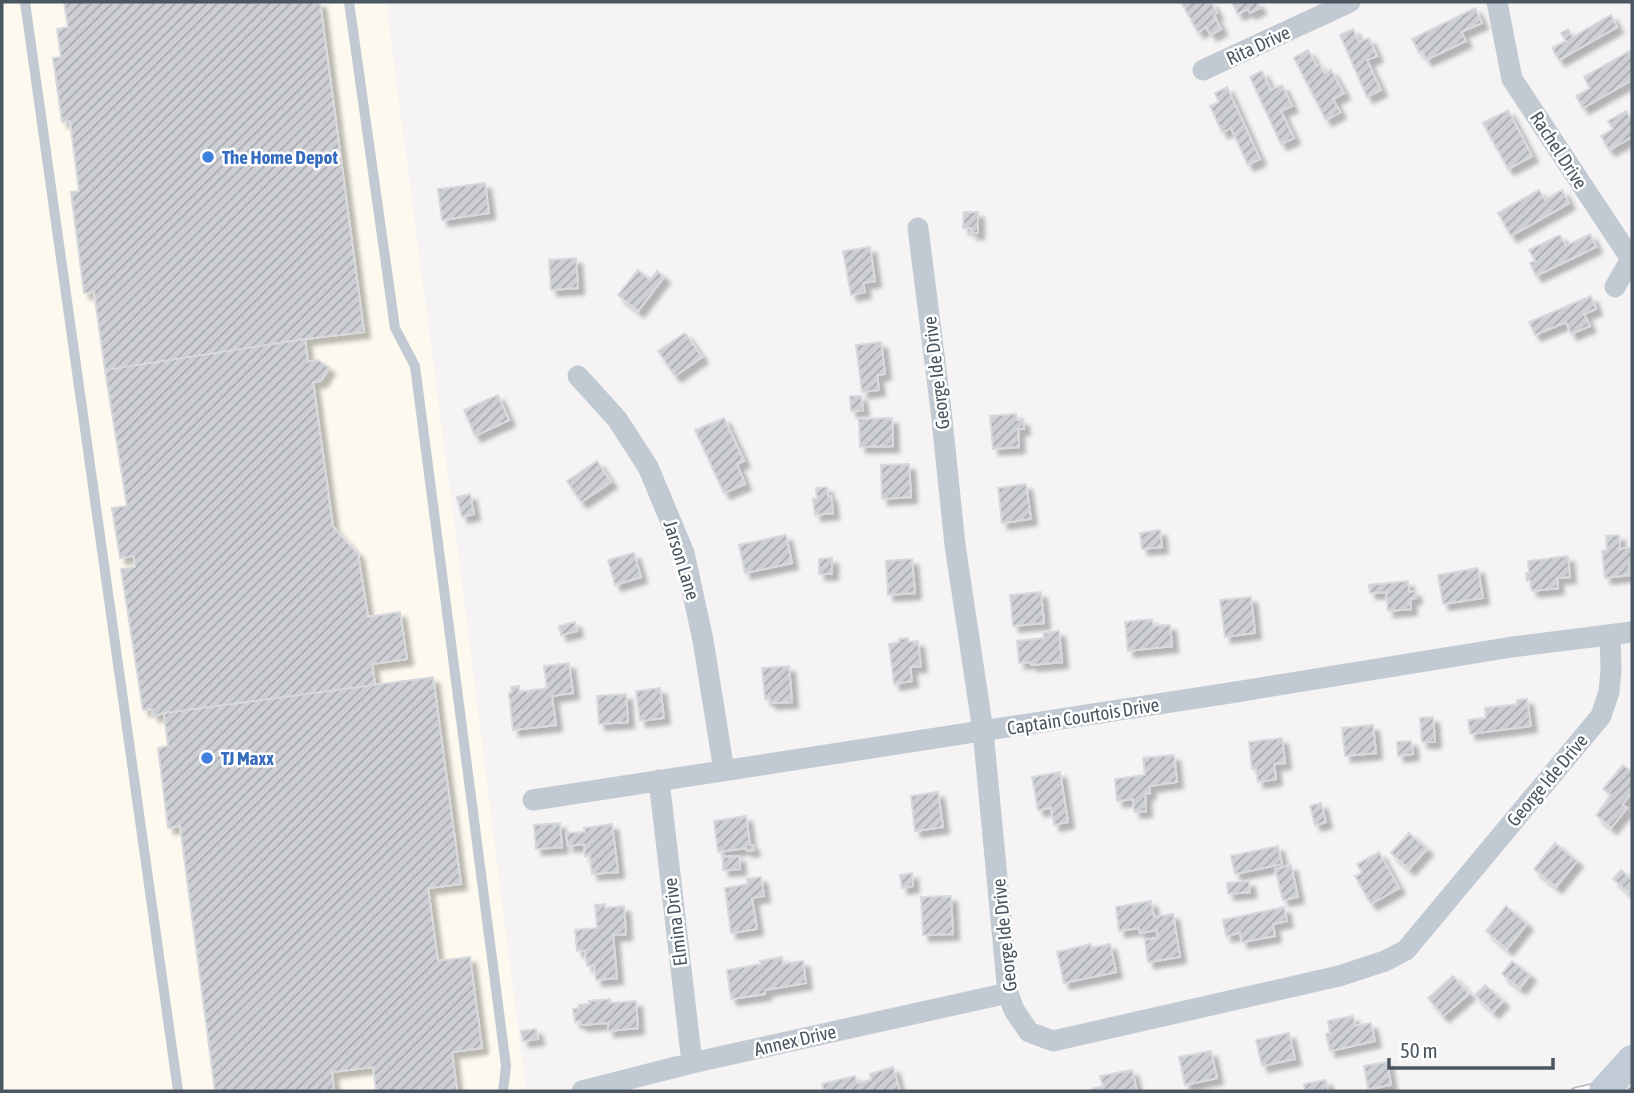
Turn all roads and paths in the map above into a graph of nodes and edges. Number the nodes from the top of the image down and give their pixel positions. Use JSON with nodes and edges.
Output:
{"nodes":[{"id":1,"x":25,"y":2,"type":"edge"},
{"id":2,"x":349,"y":2,"type":"edge"},
{"id":3,"x":1350,"y":2,"type":"edge"},
{"id":4,"x":1497,"y":2,"type":"edge"},
{"id":5,"x":1203,"y":70,"type":"dead end"},
{"id":6,"x":918,"y":228,"type":"dead end"},
{"id":7,"x":1615,"y":287,"type":"dead end"},
{"id":8,"x":578,"y":376,"type":"dead end"},
{"id":9,"x":1632,"y":632,"type":"edge"},
{"id":10,"x":1610,"y":635,"type":"junction"},
{"id":11,"x":983,"y":731,"type":"junction"},
{"id":12,"x":724,"y":771,"type":"junction"},
{"id":13,"x":659,"y":780,"type":"junction"},
{"id":14,"x":533,"y":800,"type":"dead end"},
{"id":15,"x":1008,"y":993,"type":"junction"},
{"id":16,"x":1632,"y":1060,"type":"edge"},
{"id":17,"x":692,"y":1063,"type":"junction"},
{"id":18,"x":178,"y":1091,"type":"edge"},
{"id":19,"x":503,"y":1091,"type":"edge"},
{"id":20,"x":582,"y":1091,"type":"edge"},
{"id":21,"x":1604,"y":1091,"type":"edge"}],
"edges":[{"from":1,"to":18,"type":"lane"},
{"from":2,"to":19,"type":"lane"},
{"from":3,"to":5,"type":"street","name":"Rita Drive"},
{"from":4,"to":7,"type":"street","name":"Rachel Drive"},
{"from":6,"to":11,"type":"street","name":"George Ide Drive"},
{"from":8,"to":12,"type":"street","name":"Jarson Lane"},
{"from":9,"to":10,"type":"street","name":"Captain Courtois Drive"},
{"from":10,"to":11,"type":"street","name":"Captain Courtois Drive"},
{"from":10,"to":15,"type":"street","name":"George Ide Drive"},
{"from":11,"to":12,"type":"street","name":"Captain Courtois Drive"},
{"from":11,"to":15,"type":"street","name":"George Ide Drive"},
{"from":12,"to":13,"type":"street","name":"Captain Courtois Drive"},
{"from":13,"to":14,"type":"street","name":"Captain Courtois Drive"},
{"from":13,"to":17,"type":"street","name":"Elmina Drive"},
{"from":15,"to":17,"type":"street","name":"Annex Drive"},
{"from":16,"to":21,"type":"main road","bridge":true},
{"from":17,"to":20,"type":"street","name":"Annex Drive"}]}
